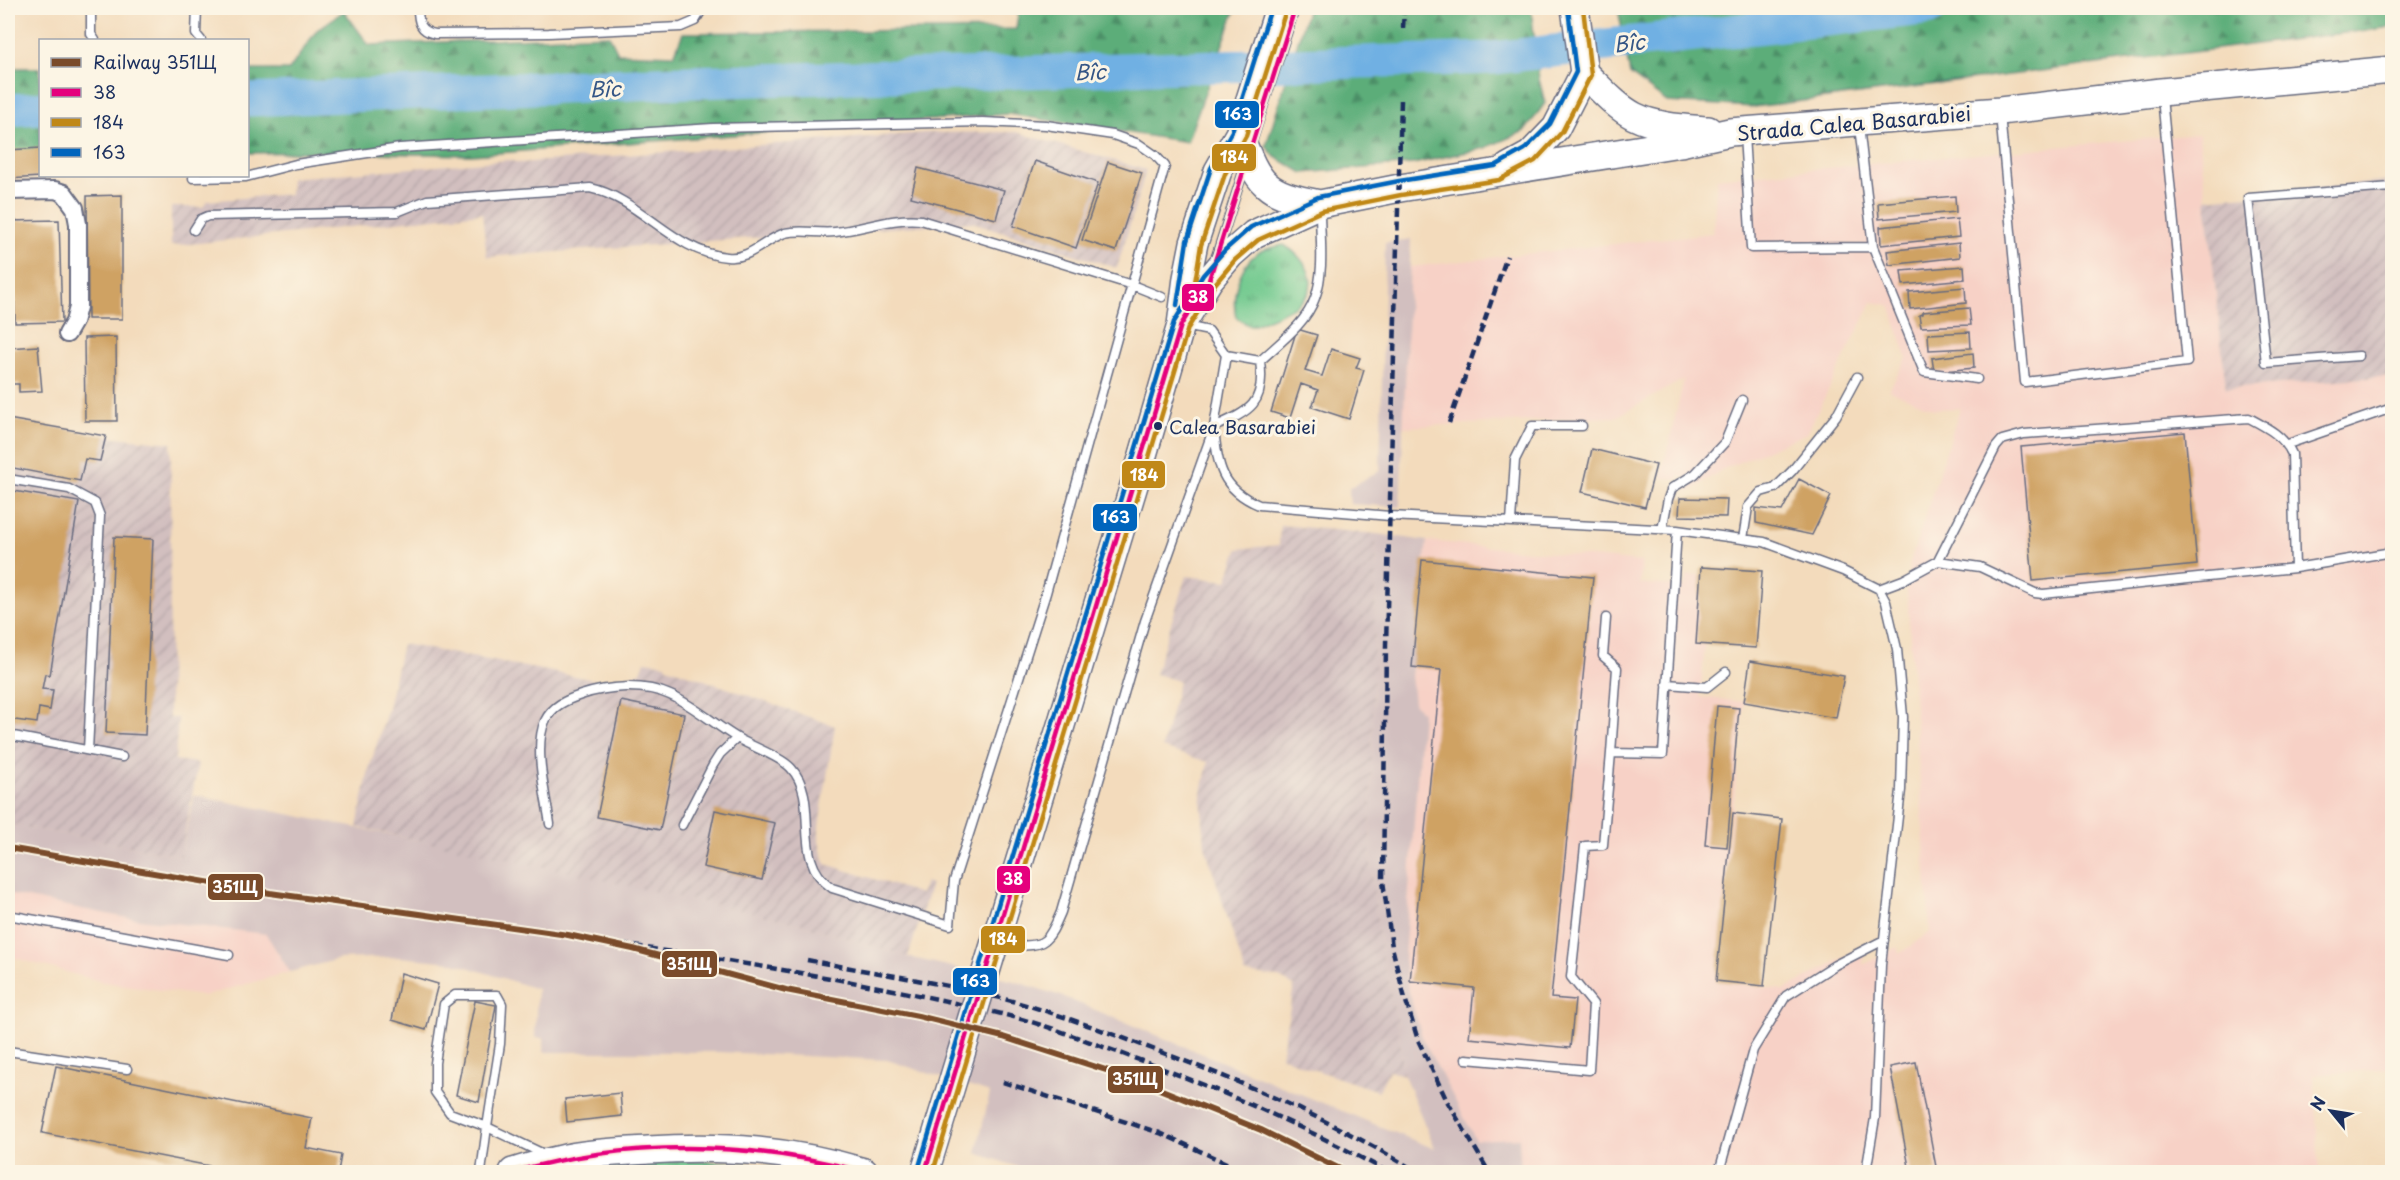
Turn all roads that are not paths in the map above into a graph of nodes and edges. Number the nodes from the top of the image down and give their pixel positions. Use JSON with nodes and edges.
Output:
{"nodes":[{"id":1,"x":91,"y":8,"type":"edge"},
{"id":2,"x":197,"y":8,"type":"edge"},
{"id":3,"x":418,"y":8,"type":"edge"},
{"id":4,"x":703,"y":8,"type":"edge"},
{"id":5,"x":1279,"y":8,"type":"edge"},
{"id":6,"x":1295,"y":8,"type":"edge"},
{"id":7,"x":1575,"y":8,"type":"edge"},
{"id":8,"x":94,"y":39,"type":"edge"},
{"id":9,"x":200,"y":39,"type":"edge"},
{"id":10,"x":1584,"y":69,"type":"junction"},
{"id":11,"x":2392,"y":70,"type":"edge"},
{"id":12,"x":2161,"y":92,"type":"junction"},
{"id":13,"x":2000,"y":111,"type":"junction"},
{"id":14,"x":1859,"y":123,"type":"junction"},
{"id":15,"x":1737,"y":132,"type":"junction"},
{"id":16,"x":1247,"y":142,"type":"junction"},
{"id":17,"x":1497,"y":173,"type":"junction"},
{"id":18,"x":249,"y":176,"type":"edge"},
{"id":19,"x":246,"y":177,"type":"edge"},
{"id":20,"x":193,"y":178,"type":"dead end"},
{"id":21,"x":2392,"y":187,"type":"edge"},
{"id":22,"x":8,"y":191,"type":"edge"},
{"id":23,"x":1320,"y":204,"type":"junction"},
{"id":24,"x":194,"y":230,"type":"dead end"},
{"id":25,"x":1873,"y":247,"type":"junction"},
{"id":26,"x":1209,"y":280,"type":"junction"},
{"id":27,"x":1132,"y":285,"type":"junction"},
{"id":28,"x":1162,"y":297,"type":"dead end"},
{"id":29,"x":1181,"y":325,"type":"junction"},
{"id":30,"x":67,"y":334,"type":"dead end"},
{"id":31,"x":1226,"y":355,"type":"junction"},
{"id":32,"x":2359,"y":356,"type":"dead end"},
{"id":33,"x":1260,"y":361,"type":"junction"},
{"id":34,"x":1857,"y":377,"type":"dead end"},
{"id":35,"x":1977,"y":379,"type":"dead end"},
{"id":36,"x":1742,"y":400,"type":"dead end"},
{"id":37,"x":2392,"y":408,"type":"edge"},
{"id":38,"x":1582,"y":426,"type":"dead end"},
{"id":39,"x":1214,"y":427,"type":"junction"},
{"id":40,"x":2288,"y":444,"type":"junction"},
{"id":41,"x":8,"y":479,"type":"edge"},
{"id":42,"x":1511,"y":522,"type":"junction"},
{"id":43,"x":1662,"y":530,"type":"junction"},
{"id":44,"x":1677,"y":531,"type":"junction"},
{"id":45,"x":1743,"y":539,"type":"junction"},
{"id":46,"x":2392,"y":552,"type":"edge"},
{"id":47,"x":1938,"y":561,"type":"junction"},
{"id":48,"x":2295,"y":568,"type":"junction"},
{"id":49,"x":1879,"y":589,"type":"junction"},
{"id":50,"x":1606,"y":618,"type":"dead end"},
{"id":51,"x":1726,"y":672,"type":"dead end"},
{"id":52,"x":1667,"y":684,"type":"junction"},
{"id":53,"x":8,"y":735,"type":"edge"},
{"id":54,"x":738,"y":738,"type":"junction"},
{"id":55,"x":88,"y":750,"type":"junction"},
{"id":56,"x":1611,"y":753,"type":"junction"},
{"id":57,"x":122,"y":757,"type":"dead end"},
{"id":58,"x":550,"y":824,"type":"dead end"},
{"id":59,"x":682,"y":825,"type":"dead end"},
{"id":60,"x":8,"y":915,"type":"edge"},
{"id":61,"x":1884,"y":940,"type":"junction"},
{"id":62,"x":1017,"y":945,"type":"dead end"},
{"id":63,"x":229,"y":955,"type":"dead end"},
{"id":64,"x":8,"y":1051,"type":"edge"},
{"id":65,"x":1466,"y":1059,"type":"dead end"},
{"id":66,"x":127,"y":1069,"type":"dead end"},
{"id":67,"x":487,"y":1127,"type":"junction"},
{"id":68,"x":552,"y":1166,"type":"edge"},
{"id":69,"x":481,"y":1173,"type":"edge"},
{"id":70,"x":513,"y":1173,"type":"edge"},
{"id":71,"x":864,"y":1173,"type":"edge"},
{"id":72,"x":925,"y":1173,"type":"edge"},
{"id":73,"x":1719,"y":1173,"type":"edge"},
{"id":74,"x":1866,"y":1173,"type":"edge"}],
"edges":[{"from":1,"to":8,"type":"lane"},
{"from":2,"to":9,"type":"lane"},
{"from":3,"to":4,"type":"lane"},
{"from":5,"to":16,"type":"main road"},
{"from":6,"to":16,"type":"lane"},
{"from":7,"to":10,"type":"main road"},
{"from":10,"to":15,"type":"main road"},
{"from":10,"to":17,"type":"main road"},
{"from":11,"to":12,"type":"main road","name":"Strada Calea Basarabiei"},
{"from":12,"to":13,"type":"main road","name":"Strada Calea Basarabiei"},
{"from":12,"to":13,"type":"lane"},
{"from":13,"to":14,"type":"main road","name":"Strada Calea Basarabiei"},
{"from":14,"to":15,"type":"main road","name":"Strada Calea Basarabiei"},
{"from":14,"to":25,"type":"lane"},
{"from":15,"to":17,"type":"main road","name":"Strada Calea Basarabiei"},
{"from":15,"to":25,"type":"lane"},
{"from":16,"to":23,"type":"main road","name":"Strada Calea Basarabiei"},
{"from":16,"to":26,"type":"lane"},
{"from":16,"to":29,"type":"main road"},
{"from":17,"to":23,"type":"main road","name":"Strada Calea Basarabiei"},
{"from":18,"to":27,"type":"lane"},
{"from":19,"to":20,"type":"lane"},
{"from":21,"to":32,"type":"lane"},
{"from":22,"to":30,"type":"street"},
{"from":23,"to":26,"type":"main road","name":"Strada Calea Basarabiei"},
{"from":23,"to":33,"type":"lane"},
{"from":24,"to":27,"type":"lane"},
{"from":25,"to":35,"type":"lane"},
{"from":26,"to":29,"type":"main road","name":"Strada Calea Basarabiei"},
{"from":27,"to":28,"type":"lane"},
{"from":27,"to":54,"type":"lane"},
{"from":29,"to":31,"type":"lane"},
{"from":29,"to":72,"type":"main road","bridge":true},
{"from":31,"to":33,"type":"lane"},
{"from":31,"to":39,"type":"lane"},
{"from":33,"to":39,"type":"lane"},
{"from":34,"to":45,"type":"lane"},
{"from":36,"to":43,"type":"lane"},
{"from":37,"to":40,"type":"lane"},
{"from":38,"to":42,"type":"lane"},
{"from":39,"to":42,"type":"lane"},
{"from":39,"to":62,"type":"lane"},
{"from":40,"to":47,"type":"lane"},
{"from":40,"to":48,"type":"lane"},
{"from":41,"to":55,"type":"lane"},
{"from":42,"to":43,"type":"lane"},
{"from":43,"to":44,"type":"lane"},
{"from":44,"to":45,"type":"lane"},
{"from":44,"to":52,"type":"lane"},
{"from":45,"to":49,"type":"lane"},
{"from":46,"to":48,"type":"lane"},
{"from":47,"to":48,"type":"lane"},
{"from":47,"to":49,"type":"lane"},
{"from":49,"to":61,"type":"lane"},
{"from":50,"to":56,"type":"lane"},
{"from":51,"to":52,"type":"lane"},
{"from":52,"to":56,"type":"lane"},
{"from":53,"to":55,"type":"lane"},
{"from":54,"to":58,"type":"lane"},
{"from":54,"to":59,"type":"lane"},
{"from":55,"to":57,"type":"lane"},
{"from":56,"to":65,"type":"lane"},
{"from":60,"to":63,"type":"lane"},
{"from":61,"to":73,"type":"lane"},
{"from":61,"to":74,"type":"lane"},
{"from":64,"to":66,"type":"lane"},
{"from":67,"to":67,"type":"lane"},
{"from":67,"to":68,"type":"lane"},
{"from":67,"to":69,"type":"lane"},
{"from":68,"to":70,"type":"main road"},
{"from":68,"to":71,"type":"main road"}]}
